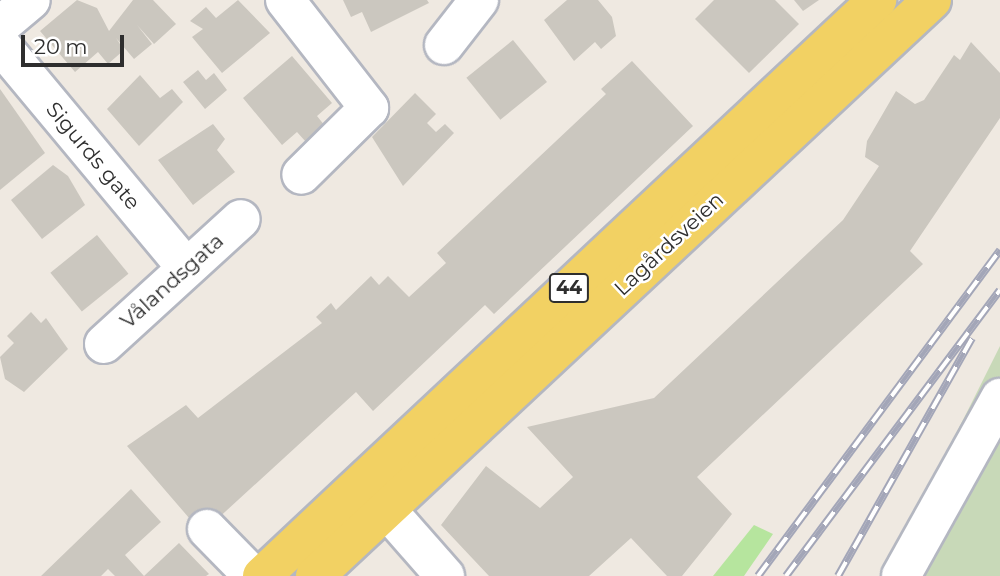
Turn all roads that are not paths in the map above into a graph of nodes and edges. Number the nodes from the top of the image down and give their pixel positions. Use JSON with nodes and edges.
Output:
{"nodes":[{"id":1,"x":31,"y":0,"type":"edge"},
{"id":2,"x":285,"y":0,"type":"edge"},
{"id":3,"x":479,"y":0,"type":"edge"},
{"id":4,"x":877,"y":0,"type":"edge"},
{"id":5,"x":932,"y":0,"type":"edge"},
{"id":6,"x":0,"y":26,"type":"edge"},
{"id":7,"x":0,"y":44,"type":"edge"},
{"id":8,"x":444,"y":45,"type":"dead end"},
{"id":9,"x":301,"y":175,"type":"dead end"},
{"id":10,"x":241,"y":219,"type":"dead end"},
{"id":11,"x":186,"y":267,"type":"junction"},
{"id":12,"x":103,"y":344,"type":"dead end"},
{"id":13,"x":1000,"y":398,"type":"edge"},
{"id":14,"x":387,"y":510,"type":"junction"},
{"id":15,"x":207,"y":529,"type":"dead end"},
{"id":16,"x":253,"y":576,"type":"edge"},
{"id":17,"x":262,"y":576,"type":"edge"},
{"id":18,"x":315,"y":576,"type":"edge"},
{"id":19,"x":444,"y":576,"type":"edge"},
{"id":20,"x":901,"y":576,"type":"edge"}],
"edges":[{"from":1,"to":6,"type":"street"},
{"from":2,"to":9,"type":"street"},
{"from":3,"to":8,"type":"street"},
{"from":4,"to":17,"type":"main road","name":"Lagårdsveien","number":"44"},
{"from":5,"to":14,"type":"main road","name":"Lagårdsveien","number":"44"},
{"from":7,"to":11,"type":"street","name":"Sigurds gate"},
{"from":10,"to":11,"type":"street","name":"Vålandsgata"},
{"from":11,"to":12,"type":"street","name":"Vålandsgata"},
{"from":13,"to":20,"type":"street"},
{"from":14,"to":18,"type":"main road","name":"Lagårdsveien","number":"44"},
{"from":14,"to":19,"type":"street"},
{"from":15,"to":16,"type":"street"}]}
